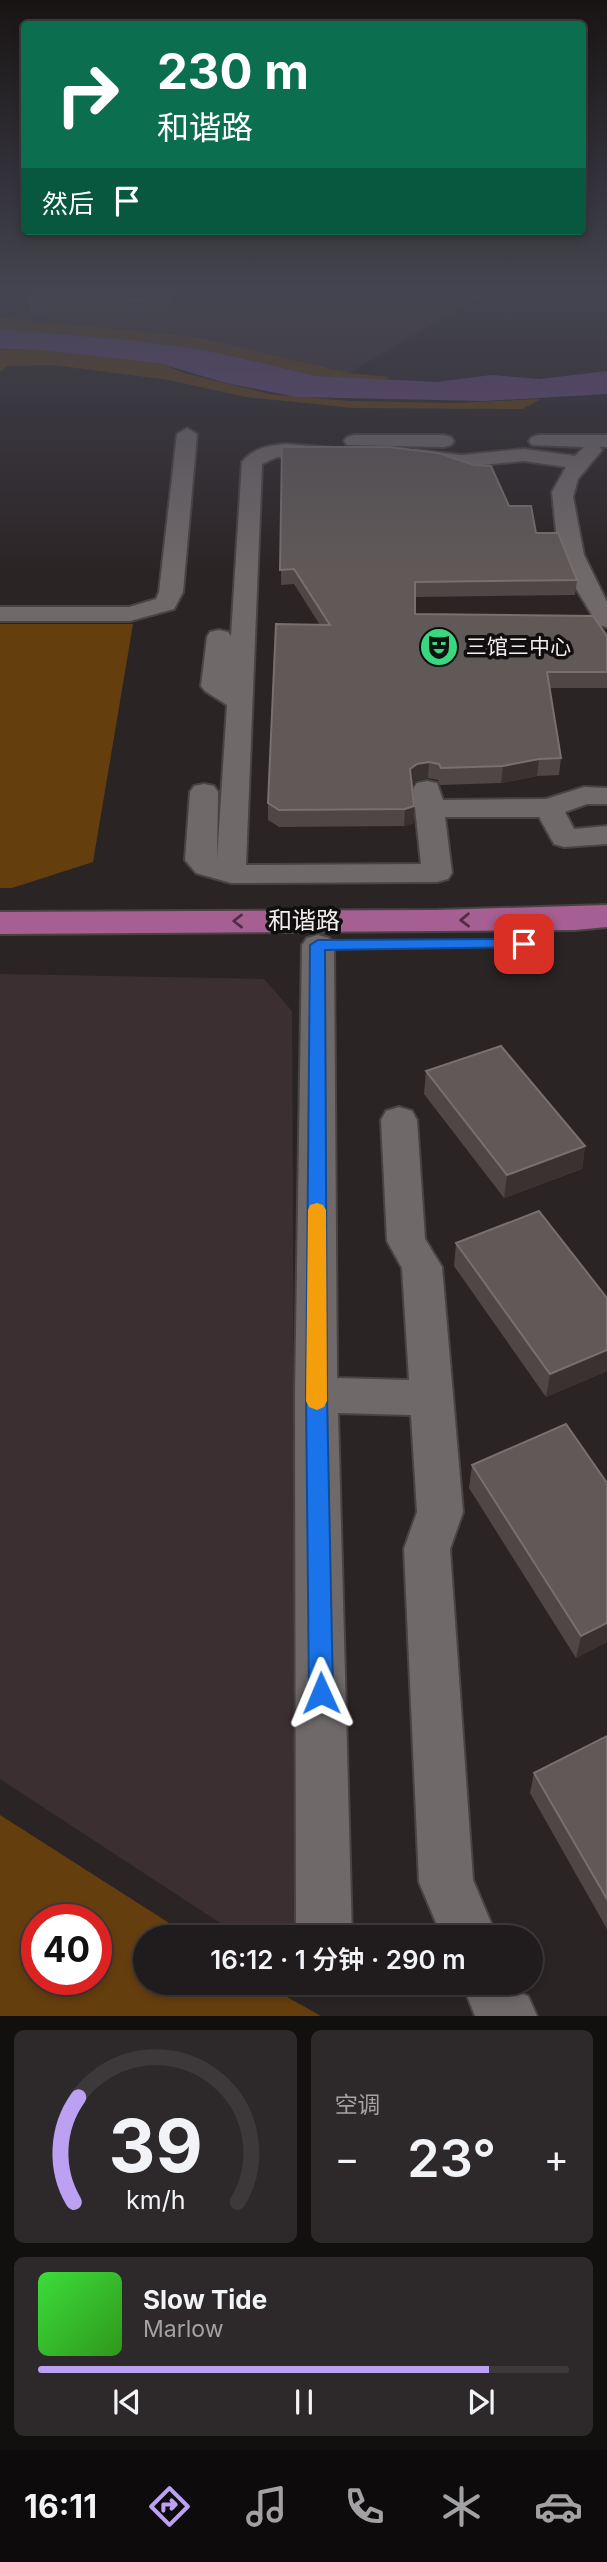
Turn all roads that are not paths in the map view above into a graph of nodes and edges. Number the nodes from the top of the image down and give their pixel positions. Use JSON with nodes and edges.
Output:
{"nodes":[{"id":1,"x":187,"y":434,"type":"dead end"},
{"id":2,"x":354,"y":441,"type":"dead end"},
{"id":3,"x":604,"y":441,"type":"edge"},
{"id":4,"x":580,"y":463,"type":"junction"},
{"id":5,"x":0,"y":614,"type":"edge"},
{"id":6,"x":607,"y":620,"type":"edge"},
{"id":7,"x":219,"y":636,"type":"dead end"},
{"id":8,"x":240,"y":702,"type":"junction"},
{"id":9,"x":204,"y":792,"type":"dead end"},
{"id":10,"x":607,"y":796,"type":"edge"},
{"id":11,"x":549,"y":808,"type":"junction"},
{"id":12,"x":607,"y":835,"type":"edge"},
{"id":13,"x":231,"y":874,"type":"junction"},
{"id":14,"x":607,"y":916,"type":"edge"},
{"id":15,"x":0,"y":923,"type":"edge"},
{"id":16,"x":607,"y":943,"type":"edge"},
{"id":17,"x":0,"y":945,"type":"edge"},
{"id":18,"x":318,"y":945,"type":"junction"},
{"id":19,"x":399,"y":1120,"type":"dead end"},
{"id":20,"x":316,"y":1395,"type":"junction"},
{"id":21,"x":432,"y":1398,"type":"junction"},
{"id":22,"x":324,"y":1925,"type":"edge"},
{"id":23,"x":465,"y":1925,"type":"edge"},
{"id":24,"x":495,"y":1995,"type":"edge"},
{"id":25,"x":508,"y":2016,"type":"edge"}],
"edges":[{"from":1,"to":5,"type":"street"},
{"from":2,"to":3,"type":"street"},
{"from":3,"to":4,"type":"street"},
{"from":4,"to":6,"type":"street"},
{"from":4,"to":8,"type":"street"},
{"from":7,"to":8,"type":"street"},
{"from":8,"to":13,"type":"street"},
{"from":9,"to":13,"type":"street"},
{"from":10,"to":11,"type":"street"},
{"from":11,"to":12,"type":"street"},
{"from":11,"to":13,"type":"street"},
{"from":14,"to":15,"type":"main road","name":"和谐路","one_way":true},
{"from":16,"to":18,"type":"main road","name":"和谐路"},
{"from":17,"to":18,"type":"main road","name":"和谐路"},
{"from":18,"to":20,"type":"street"},
{"from":19,"to":21,"type":"street"},
{"from":20,"to":21,"type":"street"},
{"from":20,"to":22,"type":"street"},
{"from":21,"to":23,"type":"street"},
{"from":24,"to":25,"type":"street"}]}
